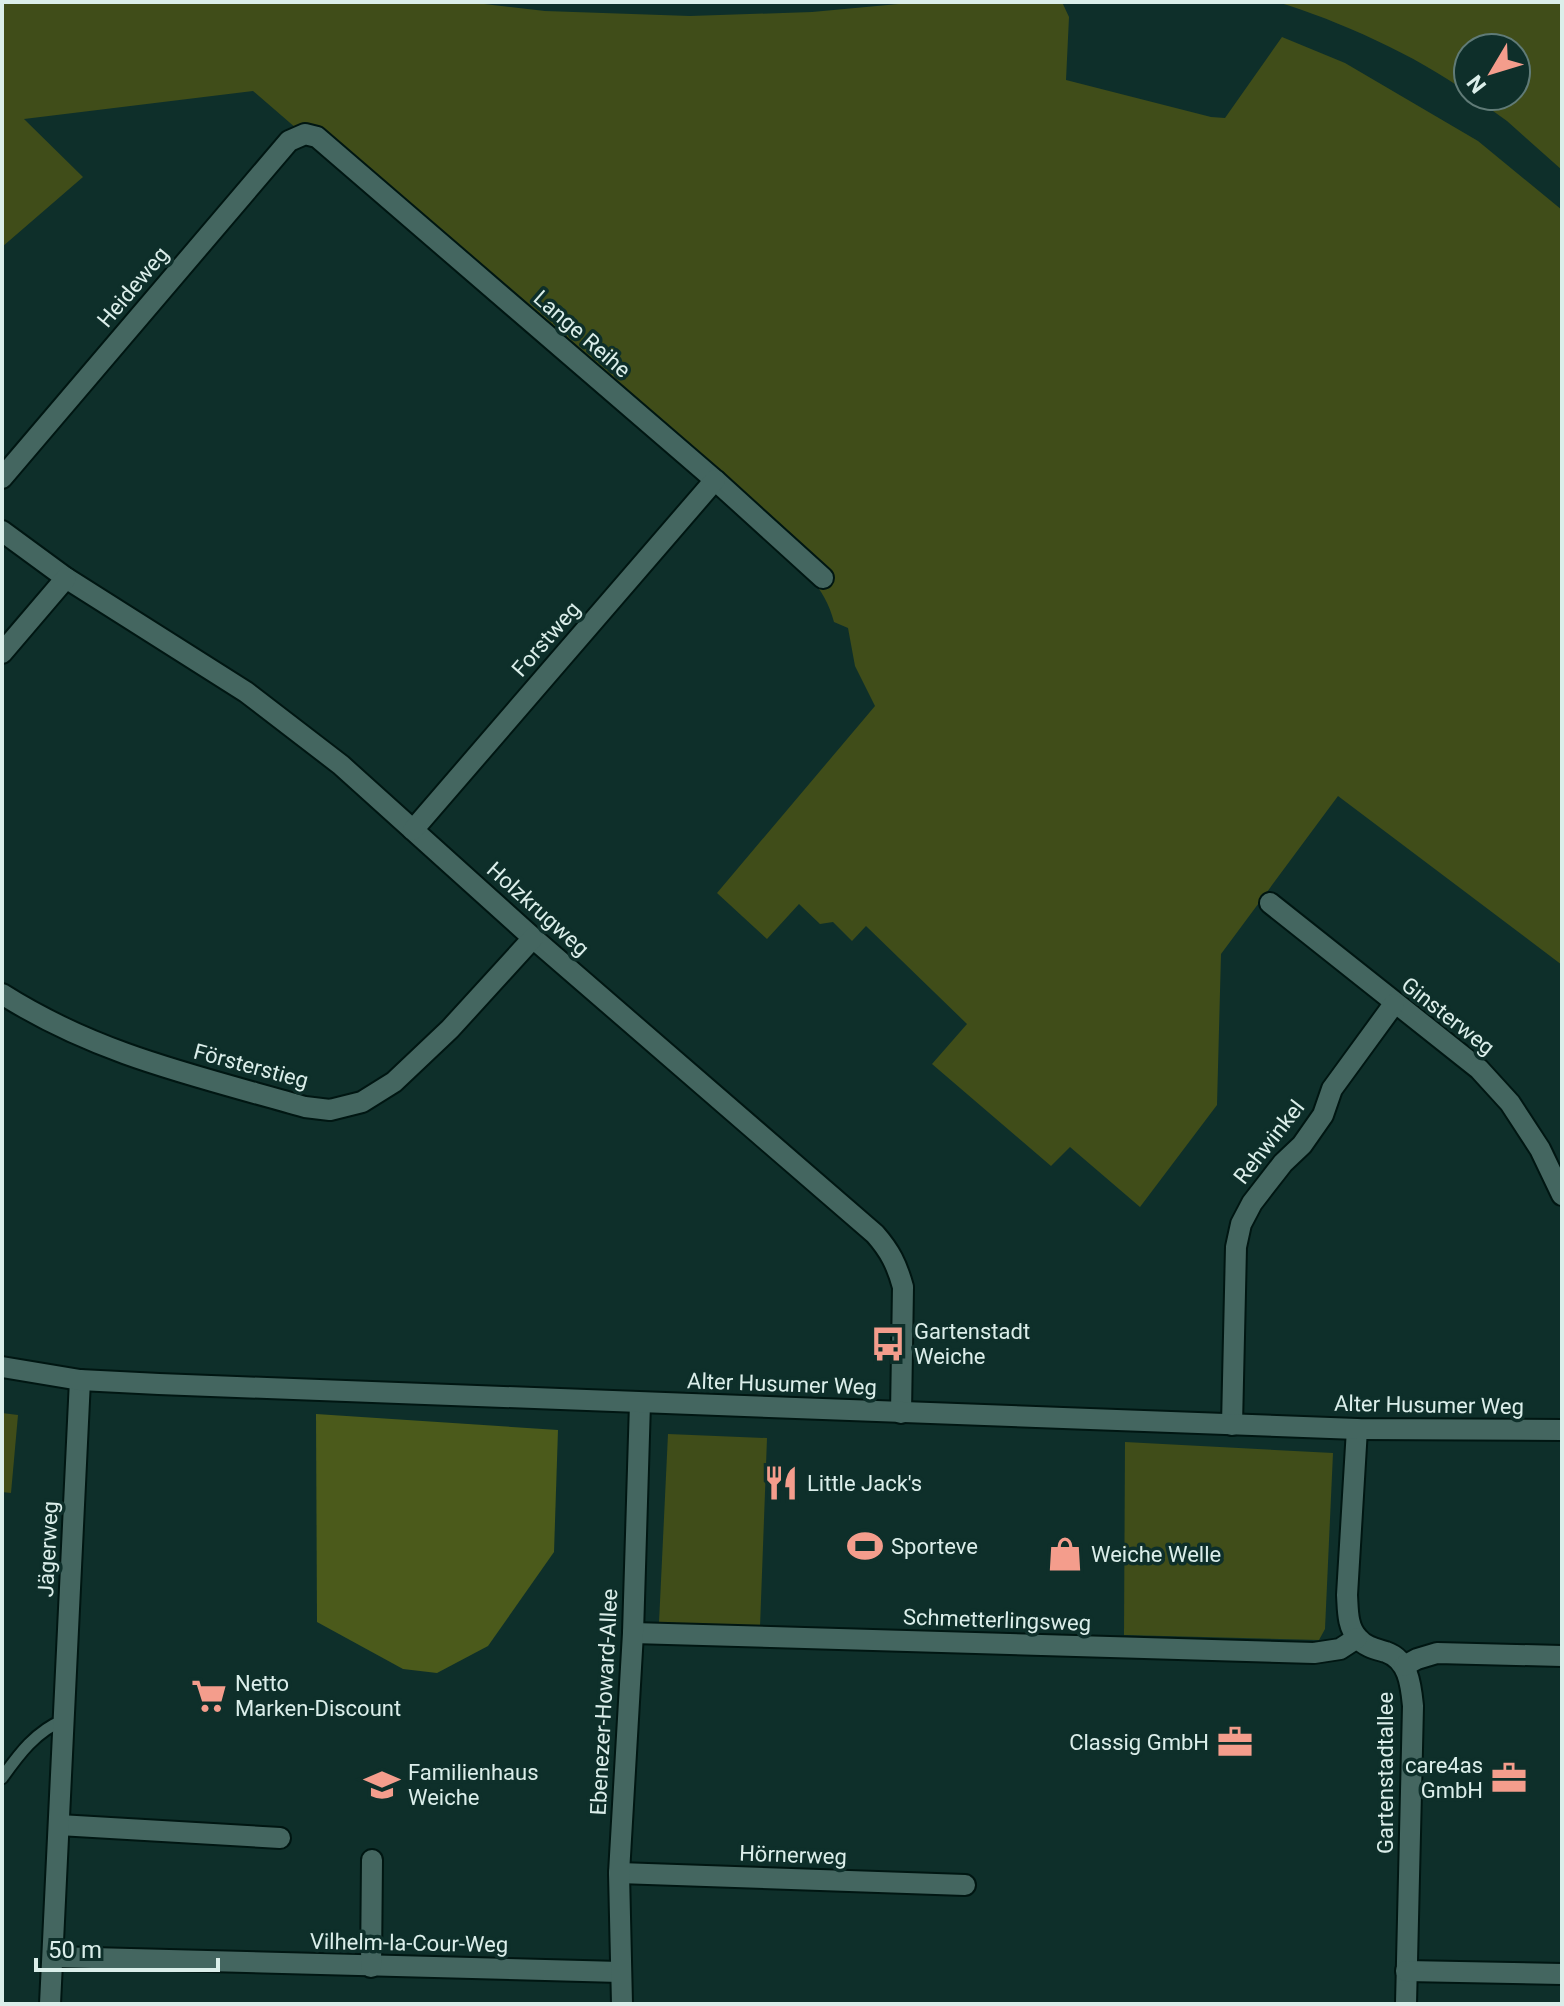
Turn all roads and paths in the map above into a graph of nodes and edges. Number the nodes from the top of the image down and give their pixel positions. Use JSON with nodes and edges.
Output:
{"nodes":[{"id":1,"x":305,"y":134,"type":"joint"},
{"id":2,"x":2,"y":478,"type":"edge"},
{"id":3,"x":715,"y":480,"type":"junction"},
{"id":4,"x":2,"y":531,"type":"edge"},
{"id":5,"x":66,"y":578,"type":"junction"},
{"id":6,"x":823,"y":578,"type":"dead end"},
{"id":7,"x":2,"y":653,"type":"edge"},
{"id":8,"x":413,"y":830,"type":"junction"},
{"id":9,"x":1270,"y":903,"type":"dead end"},
{"id":10,"x":533,"y":938,"type":"junction"},
{"id":11,"x":2,"y":994,"type":"edge"},
{"id":12,"x":1394,"y":1004,"type":"junction"},
{"id":13,"x":1562,"y":1195,"type":"edge"},
{"id":14,"x":2,"y":1367,"type":"edge"},
{"id":15,"x":80,"y":1380,"type":"junction"},
{"id":16,"x":640,"y":1403,"type":"junction"},
{"id":17,"x":901,"y":1413,"type":"junction"},
{"id":18,"x":1232,"y":1425,"type":"junction"},
{"id":19,"x":1357,"y":1429,"type":"junction"},
{"id":20,"x":1562,"y":1430,"type":"edge"},
{"id":21,"x":633,"y":1633,"type":"junction"},
{"id":22,"x":1357,"y":1638,"type":"junction"},
{"id":23,"x":1562,"y":1656,"type":"edge"},
{"id":24,"x":1404,"y":1666,"type":"junction"},
{"id":25,"x":64,"y":1720,"type":"junction"},
{"id":26,"x":2,"y":1778,"type":"edge"},
{"id":27,"x":59,"y":1825,"type":"junction"},
{"id":28,"x":280,"y":1838,"type":"dead end"},
{"id":29,"x":372,"y":1860,"type":"dead end"},
{"id":30,"x":619,"y":1873,"type":"junction"},
{"id":31,"x":965,"y":1885,"type":"dead end"},
{"id":32,"x":53,"y":1957,"type":"junction"},
{"id":33,"x":371,"y":1967,"type":"junction"},
{"id":34,"x":1406,"y":1971,"type":"junction"},
{"id":35,"x":620,"y":1972,"type":"junction"},
{"id":36,"x":1562,"y":1974,"type":"edge"},
{"id":37,"x":50,"y":2004,"type":"edge"},
{"id":38,"x":622,"y":2004,"type":"edge"},
{"id":39,"x":1406,"y":2004,"type":"edge"}],
"edges":[{"from":1,"to":2,"type":"street","name":"Heideweg"},
{"from":1,"to":3,"type":"street","name":"Lange Reihe"},
{"from":3,"to":6,"type":"street","name":"Lange Reihe"},
{"from":3,"to":8,"type":"street","name":"Forstweg"},
{"from":4,"to":5,"type":"street","name":"Holzkrugweg"},
{"from":5,"to":7,"type":"street"},
{"from":5,"to":8,"type":"street","name":"Holzkrugweg"},
{"from":8,"to":10,"type":"street","name":"Holzkrugweg"},
{"from":9,"to":12,"type":"street","name":"Ginsterweg"},
{"from":10,"to":11,"type":"street","name":"Försterstieg"},
{"from":10,"to":17,"type":"street","name":"Holzkrugweg"},
{"from":12,"to":13,"type":"street","name":"Ginsterweg"},
{"from":12,"to":18,"type":"street","name":"Rehwinkel"},
{"from":14,"to":15,"type":"street","name":"Alter Husumer Weg"},
{"from":15,"to":16,"type":"street","name":"Alter Husumer Weg"},
{"from":15,"to":25,"type":"street","name":"Jägerweg"},
{"from":16,"to":17,"type":"street","name":"Alter Husumer Weg"},
{"from":16,"to":21,"type":"street","name":"Ebenezer-Howard-Allee"},
{"from":17,"to":18,"type":"street","name":"Alter Husumer Weg"},
{"from":18,"to":19,"type":"street","name":"Alter Husumer Weg"},
{"from":19,"to":20,"type":"street","name":"Alter Husumer Weg"},
{"from":19,"to":22,"type":"street"},
{"from":21,"to":22,"type":"street","name":"Schmetterlingsweg"},
{"from":21,"to":30,"type":"street","name":"Ebenezer-Howard-Allee"},
{"from":22,"to":24,"type":"street","name":"Gartenstadtallee"},
{"from":23,"to":24,"type":"street"},
{"from":24,"to":34,"type":"street","name":"Gartenstadtallee"},
{"from":25,"to":26,"type":"lane"},
{"from":25,"to":27,"type":"street","name":"Jägerweg"},
{"from":27,"to":28,"type":"street"},
{"from":27,"to":32,"type":"street","name":"Jägerweg"},
{"from":29,"to":33,"type":"street"},
{"from":30,"to":31,"type":"street","name":"Hörnerweg"},
{"from":30,"to":35,"type":"street","name":"Ebenezer-Howard-Allee"},
{"from":32,"to":33,"type":"street","name":"Vilhelm-la-Cour-Weg"},
{"from":32,"to":37,"type":"street","name":"Jägerweg"},
{"from":33,"to":35,"type":"street","name":"Vilhelm-la-Cour-Weg"},
{"from":34,"to":36,"type":"street"},
{"from":34,"to":39,"type":"street","name":"Gartenstadtallee"},
{"from":35,"to":38,"type":"street","name":"Ebenezer-Howard-Allee"}]}
